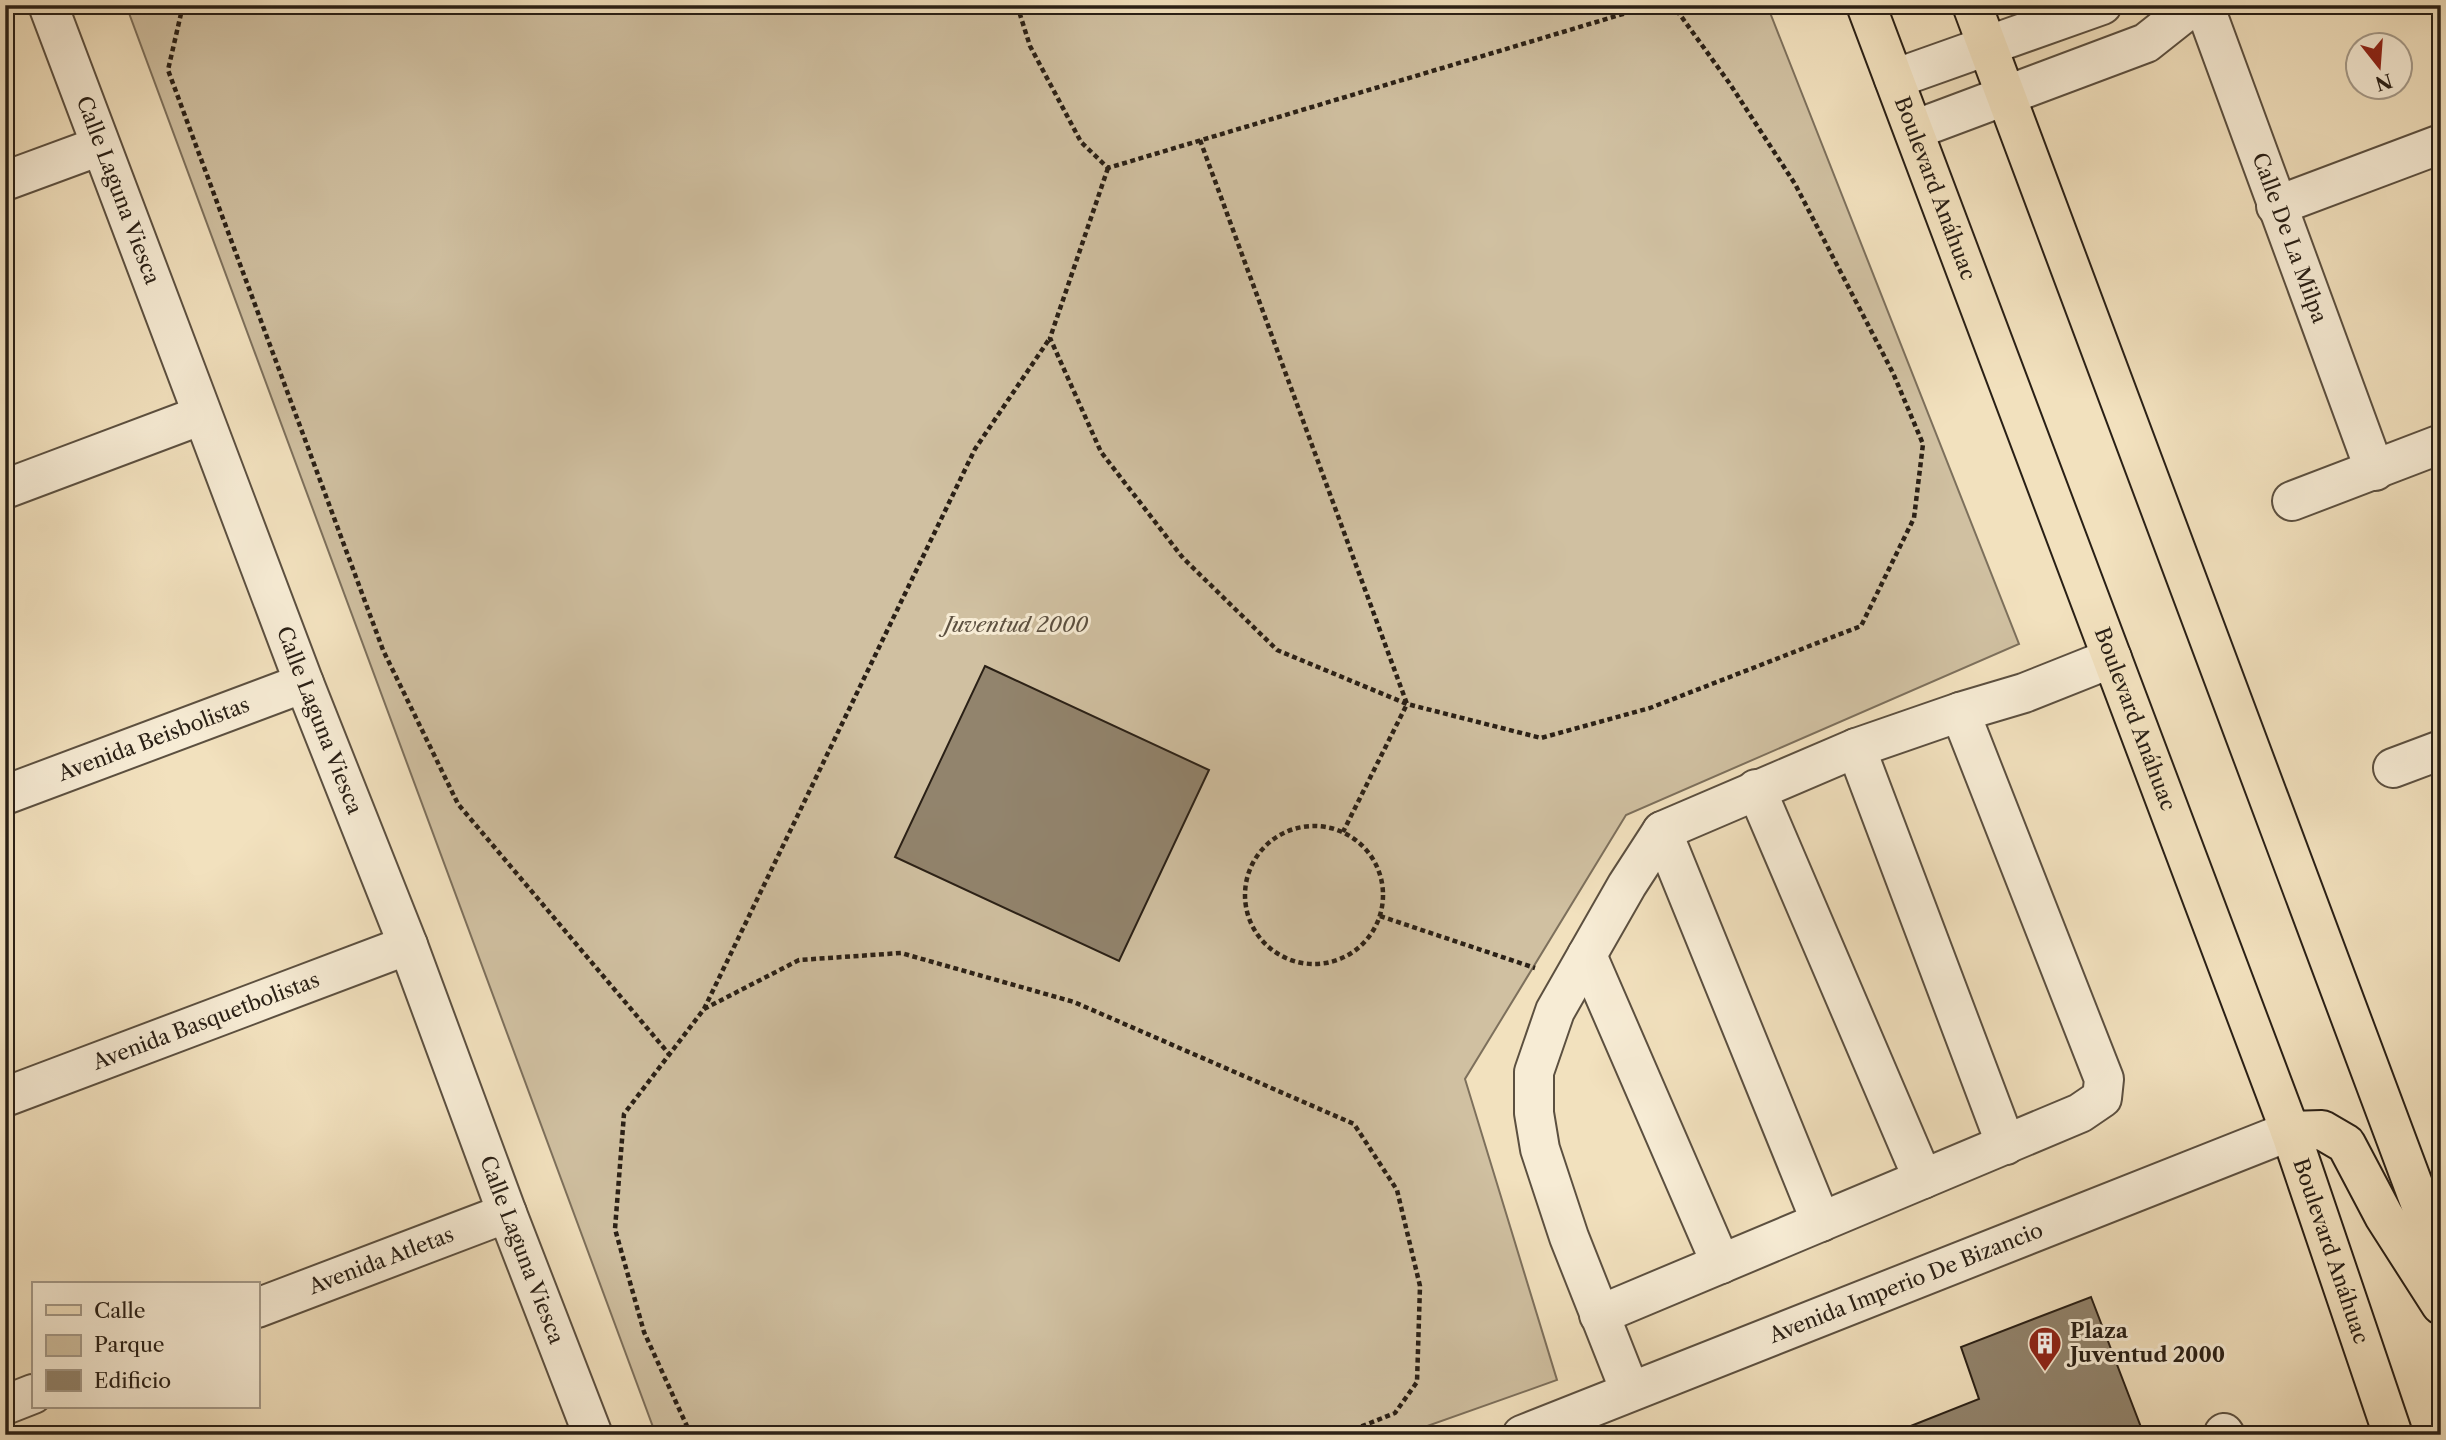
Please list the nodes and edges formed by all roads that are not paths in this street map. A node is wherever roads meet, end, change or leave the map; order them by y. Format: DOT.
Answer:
graph roads {
  1 [pos="48,5"];
  2 [pos="1866,5"];
  3 [pos="1972,5"];
  4 [pos="2102,5"];
  5 [pos="2194,5"];
  6 [pos="2204,5"];
  7 [pos="1987,45"];
  8 [pos="1894,79"];
  9 [pos="2007,94"];
  10 [pos="1914,130"];
  11 [pos="2441,144"];
  12 [pos="100,146"];
  13 [pos="5,181"];
  14 [pos="2276,206"];
  15 [pos="201,415"];
  16 [pos="2441,444"];
  17 [pos="2375,471"];
  18 [pos="5,489"];
  19 [pos="2292,501"];
  20 [pos="2112,658"];
  21 [pos="304,683"];
  22 [pos="1960,712"];
  23 [pos="1856,748"];
  24 [pos="2441,750"];
  25 [pos="2393,768"];
  26 [pos="1756,789"];
  27 [pos="5,795"];
  28 [pos="1662,831"];
  29 [pos="408,945"];
  30 [pos="1580,968"];
  31 [pos="5,1097"];
  32 [pos="2290,1131"];
  33 [pos="2006,1144"];
  34 [pos="1923,1179"];
  35 [pos="507,1213"];
  36 [pos="1821,1222"];
  37 [pos="2441,1259"];
  38 [pos="1721,1264"];
  39 [pos="2441,1305"];
  40 [pos="259,1307"];
  41 [pos="1599,1315"];
  42 [pos="1630,1391"];
  43 [pos="32,1394"];
  44 [pos="5,1405"];
  45 [pos="593,1435"];
  46 [pos="1522,1435"];
  47 [pos="2393,1435"];
  1 -- 12 [label="street, Calle Laguna Viesca"];
  2 -- 8 [label="main road, Boulevard Anáhuac"];
  3 -- 7 [label="main road"];
  4 -- 7 [label="street"];
  5 -- 9 [label="street"];
  6 -- 14 [label="street, Calle De La Milpa"];
  7 -- 8 [label="street"];
  7 -- 9 [label="main road"];
  8 -- 10 [label="main road, Boulevard Anáhuac"];
  9 -- 10 [label="street"];
  9 -- 37 [label="main road"];
  10 -- 20 [label="main road, Boulevard Anáhuac"];
  11 -- 14 [label="street"];
  12 -- 13 [label="street"];
  12 -- 15 [label="street, Calle Laguna Viesca"];
  14 -- 17 [label="street, Calle De La Milpa"];
  15 -- 18 [label="street"];
  15 -- 21 [label="street, Calle Laguna Viesca"];
  16 -- 17 [label="street"];
  17 -- 19 [label="street"];
  20 -- 22 [label="street"];
  20 -- 32 [label="main road, Boulevard Anáhuac"];
  21 -- 27 [label="street, Avenida Beisbolistas"];
  21 -- 29 [label="street, Calle Laguna Viesca"];
  22 -- 23 [label="street"];
  22 -- 33 [label="street"];
  23 -- 26 [label="street"];
  23 -- 33 [label="street"];
  24 -- 25 [label="street"];
  26 -- 28 [label="street"];
  26 -- 34 [label="street"];
  28 -- 30 [label="street"];
  28 -- 36 [label="street"];
  29 -- 31 [label="street, Avenida Basquetbolistas"];
  29 -- 35 [label="street, Calle Laguna Viesca"];
  30 -- 38 [label="street"];
  30 -- 41 [label="street"];
  32 -- 39 [label="main road"];
  32 -- 42 [label="street, Avenida Imperio De Bizancio"];
  32 -- 47 [label="main road, Boulevard Anáhuac"];
  33 -- 34 [label="street"];
  34 -- 36 [label="street"];
  35 -- 40 [label="street, Avenida Atletas"];
  35 -- 45 [label="street, Calle Laguna Viesca"];
  36 -- 38 [label="street"];
  38 -- 41 [label="street"];
  41 -- 42 [label="street"];
  42 -- 46 [label="street, Avenida Imperio De Bizancio"];
  43 -- 44 [label="street"];
}
